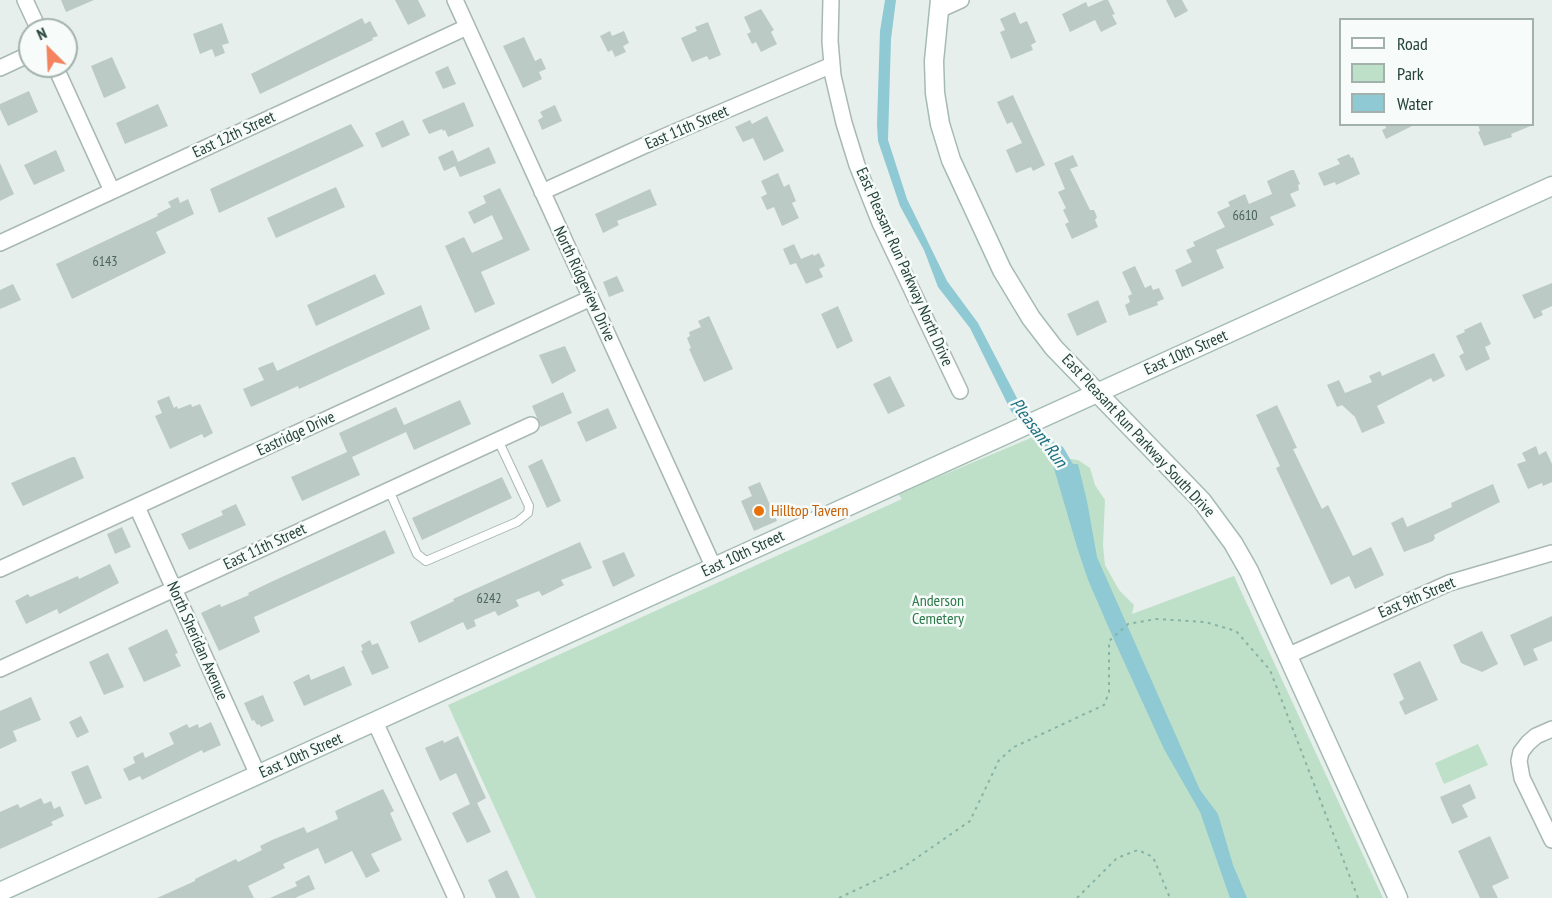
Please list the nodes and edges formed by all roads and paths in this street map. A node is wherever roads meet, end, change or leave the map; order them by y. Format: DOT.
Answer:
graph roads {
  1 [pos="25,0"];
  2 [pos="455,0"];
  3 [pos="831,0"];
  4 [pos="961,0"];
  5 [pos="940,5"];
  6 [pos="33,18"];
  7 [pos="467,27"];
  8 [pos="18,60"];
  9 [pos="832,65"];
  10 [pos="0,68"];
  11 [pos="60,78"];
  12 [pos="1552,186"];
  13 [pos="112,191"];
  14 [pos="542,192"];
  15 [pos="0,243"];
  16 [pos="591,298"];
  17 [pos="960,391"];
  18 [pos="1099,392"];
  19 [pos="531,425"];
  20 [pos="498,440"];
  21 [pos="389,490"];
  22 [pos="137,507"];
  23 [pos="1552,553"];
  24 [pos="714,568"];
  25 [pos="0,569"];
  26 [pos="174,589"];
  27 [pos="1287,656"];
  28 [pos="0,669"];
  29 [pos="375,722"];
  30 [pos="1552,729"];
  31 [pos="258,775"];
  32 [pos="1552,840"];
  33 [pos="0,892"];
  34 [pos="456,898"];
  35 [pos="839,898"];
  36 [pos="1077,898"];
  37 [pos="1170,898"];
  38 [pos="1358,898"];
  39 [pos="1398,898"];
  1 -- 6 [label="street"];
  2 -- 7 [label="street, North Ridgeview Drive"];
  3 -- 9 [label="street, East Pleasant Run Parkway North Drive"];
  4 -- 5 [label="street"];
  5 -- 18 [label="main road, East Pleasant Run Parkway South Drive"];
  7 -- 13 [label="street, East 12th Street"];
  7 -- 14 [label="street, North Ridgeview Drive"];
  8 -- 10 [label="street"];
  9 -- 14 [label="street, East 11th Street"];
  9 -- 17 [label="street, East Pleasant Run Parkway North Drive"];
  11 -- 13 [label="street"];
  12 -- 18 [label="main road, East 10th Street"];
  13 -- 15 [label="street, East 12th Street"];
  14 -- 16 [label="street, North Ridgeview Drive"];
  16 -- 22 [label="street, Eastridge Drive"];
  16 -- 24 [label="street, North Ridgeview Drive"];
  18 -- 24 [label="main road, East 10th Street"];
  18 -- 27 [label="main road, East Pleasant Run Parkway South Drive"];
  19 -- 20 [label="street, East 11th Street"];
  20 -- 21 [label="street, East 11th Street"];
  20 -- 21 [label="lane"];
  21 -- 26 [label="street, East 11th Street"];
  22 -- 25 [label="street, Eastridge Drive"];
  22 -- 26 [label="street, North Sheridan Avenue"];
  23 -- 27 [label="street, East 9th Street"];
  24 -- 29 [label="main road, East 10th Street"];
  26 -- 28 [label="street, East 11th Street"];
  26 -- 31 [label="street, North Sheridan Avenue"];
  27 -- 39 [label="main road, East Pleasant Run Parkway South Drive"];
  29 -- 31 [label="main road, East 10th Street"];
  29 -- 34 [label="street"];
  30 -- 32 [label="street"];
  31 -- 33 [label="main road, East 10th Street"];
  35 -- 38 [label="path"];
  36 -- 37 [label="path"];
}
